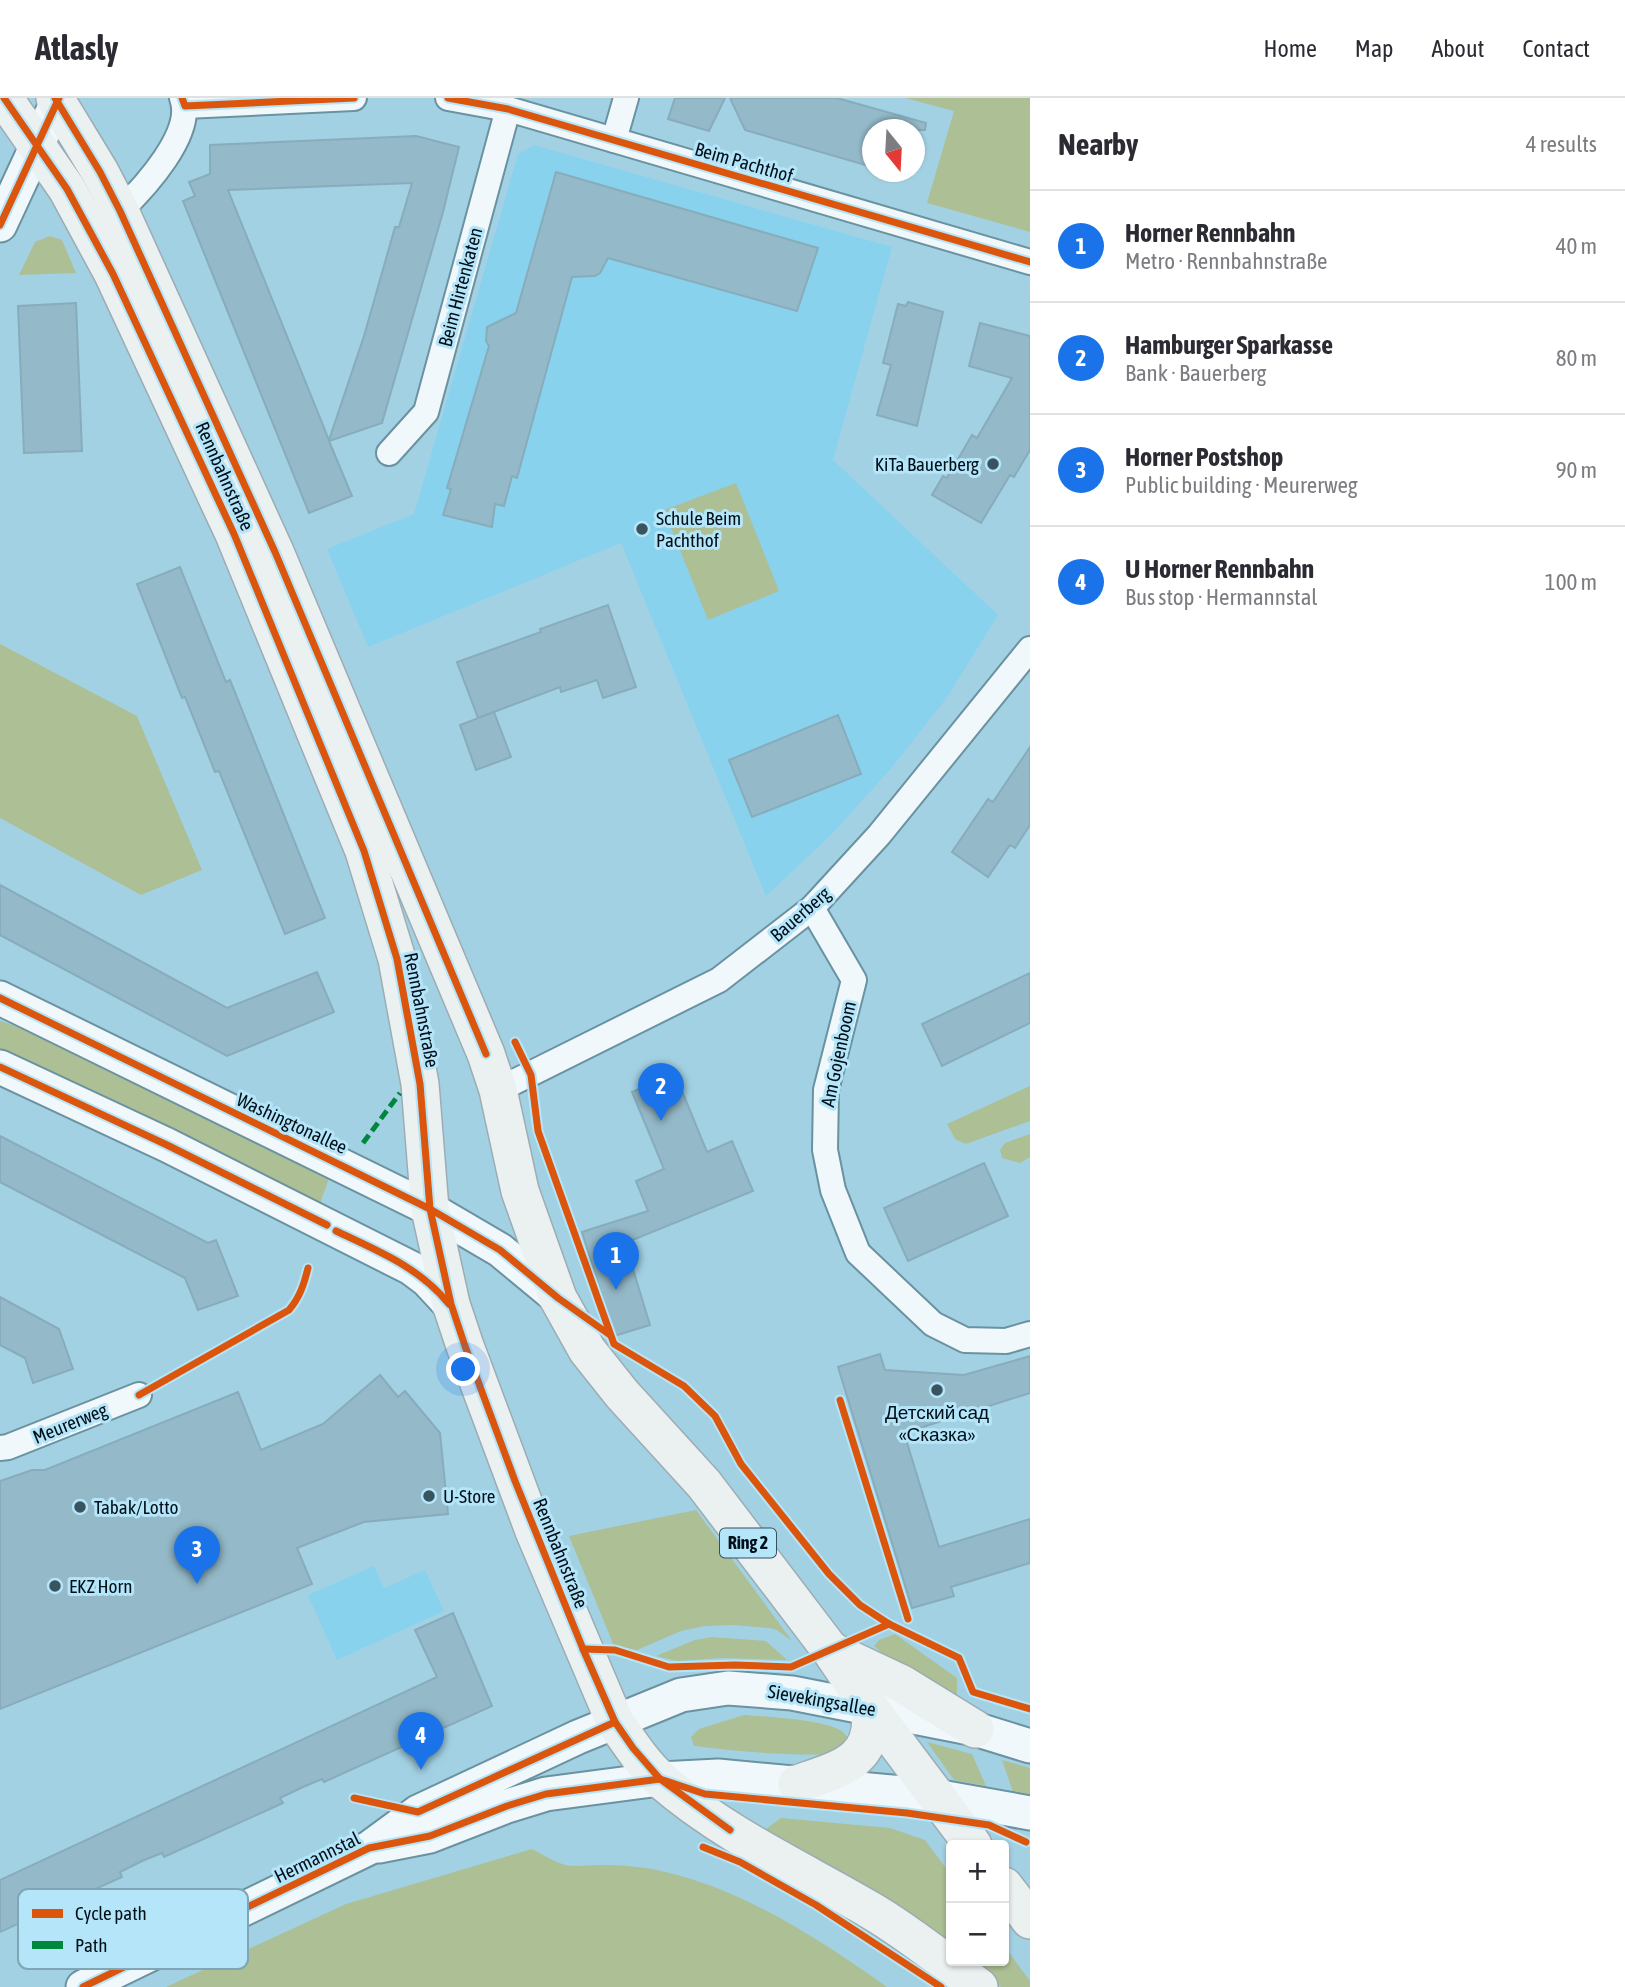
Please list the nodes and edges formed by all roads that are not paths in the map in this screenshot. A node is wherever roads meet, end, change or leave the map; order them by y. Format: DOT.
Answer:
graph roads {
  1 [pos="4,98"];
  2 [pos="354,98"];
  3 [pos="448,98"];
  4 [pos="626,98"];
  5 [pos="57,99"];
  6 [pos="183,102"];
  7 [pos="508,109"];
  8 [pos="614,140"];
  9 [pos="38,145"];
  10 [pos="120,211"];
  11 [pos="2,216"];
  12 [pos="1030,262"];
  13 [pos="389,453"];
  14 [pos="1030,649"];
  15 [pos="812,908"];
  16 [pos="0,998"];
  17 [pos="0,1067"];
  18 [pos="498,1090"];
  19 [pos="430,1209"];
  20 [pos="558,1298"];
  21 [pos="452,1306"];
  22 [pos="1030,1334"];
  23 [pos="139,1395"];
  24 [pos="0,1448"];
  25 [pos="831,1651"];
  26 [pos="870,1707"];
  27 [pos="615,1722"];
  28 [pos="975,1729"];
  29 [pos="1030,1746"];
  30 [pos="660,1779"];
  31 [pos="797,1784"];
  32 [pos="935,1796"];
  33 [pos="1030,1813"];
  34 [pos="969,1840"];
  35 [pos="369,1848"];
  36 [pos="1009,1893"];
  37 [pos="248,1907"];
  38 [pos="1030,1920"];
  39 [pos="120,1969"];
  40 [pos="83,1987"];
  41 [pos="979,1987"];
  1 -- 9 [label="main road, Rennbahnstraße"];
  2 -- 6 [label="street"];
  3 -- 7 [label="street, Beim Pachthof"];
  4 -- 8 [label="street"];
  5 -- 9 [label="street"];
  5 -- 10 [label="main road, Rennbahnstraße / Ring 2"];
  6 -- 10 [label="street"];
  7 -- 8 [label="street, Beim Pachthof"];
  7 -- 13 [label="street, Beim Hirtenkaten"];
  8 -- 12 [label="street, Beim Pachthof"];
  9 -- 11 [label="street"];
  9 -- 19 [label="main road, Rennbahnstraße"];
  10 -- 18 [label="main road, Rennbahnstraße / Ring 2"];
  14 -- 15 [label="street, Bauerberg"];
  15 -- 18 [label="street, Bauerberg"];
  15 -- 22 [label="street, Am Gojenboom"];
  16 -- 19 [label="street, Washingtonallee"];
  17 -- 21 [label="street"];
  18 -- 20 [label="main road, Rennbahnstraße / Ring 2"];
  19 -- 20 [label="street, Washingtonallee"];
  19 -- 21 [label="main road, Rennbahnstraße"];
  20 -- 25 [label="main road, Rennbahnstraße / Ring 2"];
  21 -- 27 [label="main road, Rennbahnstraße"];
  23 -- 24 [label="street, Meurerweg"];
  25 -- 26 [label="main road, Rennbahnstraße"];
  25 -- 28 [label="main road"];
  26 -- 27 [label="street, Sievekingsallee"];
  26 -- 28 [label="street, Sievekingsallee"];
  26 -- 31 [label="main road"];
  26 -- 32 [label="main road, Rennbahnstraße"];
  27 -- 30 [label="main road, Rennbahnstraße"];
  27 -- 35 [label="street, Hermannstal"];
  28 -- 29 [label="street, Sievekingsallee"];
  30 -- 31 [label="street"];
  30 -- 35 [label="street, Hermannstal"];
  30 -- 41 [label="main road, Rennbahnstraße"];
  31 -- 32 [label="street"];
  32 -- 33 [label="street"];
  32 -- 34 [label="main road, Rennbahnstraße"];
  35 -- 37 [label="street, Hermannstal"];
  36 -- 38 [label="main road"];
  39 -- 40 [label="street, Hermannstal"];
}
